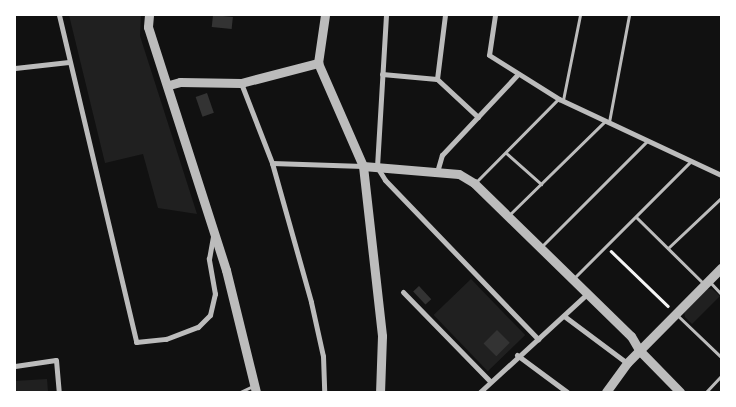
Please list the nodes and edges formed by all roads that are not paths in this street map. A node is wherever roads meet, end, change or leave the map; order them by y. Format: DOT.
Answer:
graph roads {
  1 [pos="59,15"];
  2 [pos="149,15"];
  3 [pos="325,15"];
  4 [pos="386,15"];
  5 [pos="445,15"];
  6 [pos="495,15"];
  7 [pos="580,15"];
  8 [pos="630,15"];
  9 [pos="68,62"];
  10 [pos="318,63"];
  11 [pos="15,68"];
  12 [pos="382,74"];
  13 [pos="518,74"];
  14 [pos="437,79"];
  15 [pos="241,83"];
  16 [pos="169,86"];
  17 [pos="561,100"];
  18 [pos="478,117"];
  19 [pos="607,121"];
  20 [pos="648,140"];
  21 [pos="506,153"];
  22 [pos="691,161"];
  23 [pos="272,163"];
  24 [pos="363,166"];
  25 [pos="377,167"];
  26 [pos="437,172"];
  27 [pos="721,175"];
  28 [pos="474,183"];
  29 [pos="540,184"];
  30 [pos="721,198"];
  31 [pos="507,216"];
  32 [pos="636,217"];
  33 [pos="213,235"];
  34 [pos="540,248"];
  35 [pos="668,248"];
  36 [pos="721,268"];
  37 [pos="573,279"];
  38 [pos="706,283"];
  39 [pos="403,292"];
  40 [pos="588,293"];
  41 [pos="721,294"];
  42 [pos="676,314"];
  43 [pos="564,316"];
  44 [pos="538,339"];
  45 [pos="639,350"];
  46 [pos="517,355"];
  47 [pos="721,357"];
  48 [pos="626,363"];
  49 [pos="15,366"];
  50 [pos="721,376"];
  51 [pos="490,380"];
  52 [pos="255,389"];
  53 [pos="59,392"];
  54 [pos="240,392"];
  55 [pos="324,392"];
  56 [pos="380,392"];
  57 [pos="480,392"];
  58 [pos="567,392"];
  59 [pos="606,392"];
  60 [pos="680,392"];
  61 [pos="706,392"];
  1 -- 9 [label="street"];
  2 -- 16 [label="street"];
  3 -- 10 [label="street"];
  4 -- 12 [label="street"];
  5 -- 14 [label="street"];
  6 -- 13 [label="street"];
  7 -- 17 [label="lane"];
  8 -- 19 [label="lane"];
  9 -- 11 [label="street"];
  9 -- 33 [label="street"];
  10 -- 15 [label="street"];
  10 -- 24 [label="street"];
  12 -- 14 [label="street"];
  12 -- 25 [label="street"];
  13 -- 17 [label="street"];
  13 -- 18 [label="street"];
  14 -- 18 [label="street"];
  15 -- 16 [label="street"];
  15 -- 23 [label="street"];
  16 -- 33 [label="street"];
  17 -- 19 [label="street"];
  17 -- 21 [label="lane"];
  18 -- 26 [label="street"];
  19 -- 20 [label="street"];
  19 -- 29 [label="lane"];
  20 -- 22 [label="street"];
  20 -- 34 [label="lane"];
  21 -- 28 [label="lane"];
  21 -- 29 [label="lane"];
  22 -- 27 [label="street"];
  22 -- 32 [label="lane"];
  23 -- 24 [label="street"];
  23 -- 55 [label="street"];
  24 -- 25 [label="street"];
  24 -- 56 [label="street"];
  25 -- 26 [label="street"];
  25 -- 44 [label="street"];
  26 -- 28 [label="street"];
  28 -- 31 [label="street"];
  29 -- 31 [label="lane"];
  30 -- 35 [label="lane"];
  31 -- 34 [label="street"];
  32 -- 35 [label="lane"];
  32 -- 37 [label="lane"];
  33 -- 52 [label="street"];
  34 -- 37 [label="street"];
  35 -- 38 [label="lane"];
  36 -- 38 [label="street"];
  37 -- 40 [label="street"];
  38 -- 41 [label="lane"];
  38 -- 42 [label="street"];
  39 -- 51 [label="street"];
  40 -- 43 [label="street"];
  40 -- 45 [label="street"];
  42 -- 45 [label="street"];
  42 -- 47 [label="lane"];
  43 -- 44 [label="street"];
  43 -- 48 [label="street"];
  44 -- 46 [label="street"];
  45 -- 48 [label="street"];
  45 -- 60 [label="street"];
  46 -- 51 [label="street"];
  46 -- 58 [label="street"];
  48 -- 59 [label="street"];
  49 -- 53 [label="street"];
  50 -- 61 [label="lane"];
  51 -- 57 [label="street"];
  52 -- 54 [label="lane"];
}
